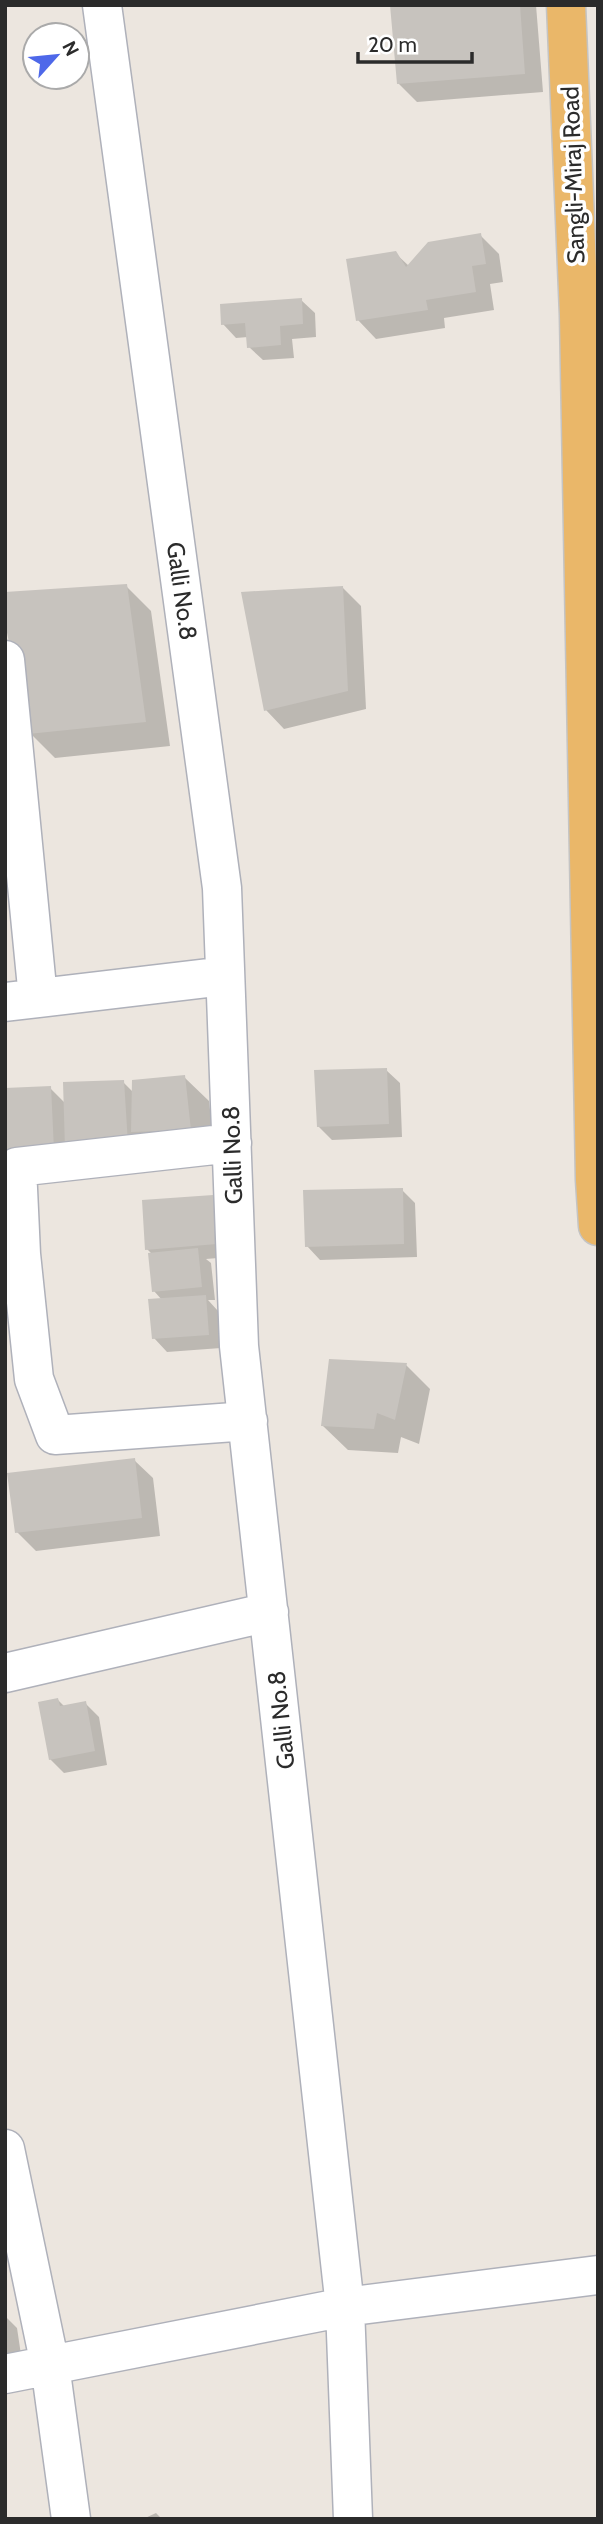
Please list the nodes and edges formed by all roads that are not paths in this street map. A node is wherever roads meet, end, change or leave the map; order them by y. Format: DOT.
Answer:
graph roads {
  1 [pos="102,5"];
  2 [pos="566,5"];
  3 [pos="5,660"];
  4 [pos="225,976"];
  5 [pos="22,1000"];
  6 [pos="232,1143"];
  7 [pos="598,1226"];
  8 [pos="248,1421"];
  9 [pos="269,1612"];
  10 [pos="5,1673"];
  11 [pos="5,2149"];
  12 [pos="598,2275"];
  13 [pos="345,2307"];
  14 [pos="50,2365"];
  15 [pos="5,2374"];
  16 [pos="71,2519"];
  17 [pos="353,2519"];
  1 -- 4 [label="street, Galli No.8"];
  2 -- 7 [label="highway, Sangli-Miraj Road"];
  3 -- 5 [label="street"];
  4 -- 5 [label="street"];
  4 -- 6 [label="street, Galli No.8"];
  6 -- 8 [label="street, Galli No.8"];
  6 -- 8 [label="street"];
  8 -- 9 [label="street, Galli No.8"];
  9 -- 10 [label="street"];
  9 -- 13 [label="street, Galli No.8"];
  11 -- 14 [label="street"];
  12 -- 13 [label="street"];
  13 -- 14 [label="street"];
  13 -- 17 [label="street, Galli No.8"];
  14 -- 15 [label="street"];
  14 -- 16 [label="street"];
}
